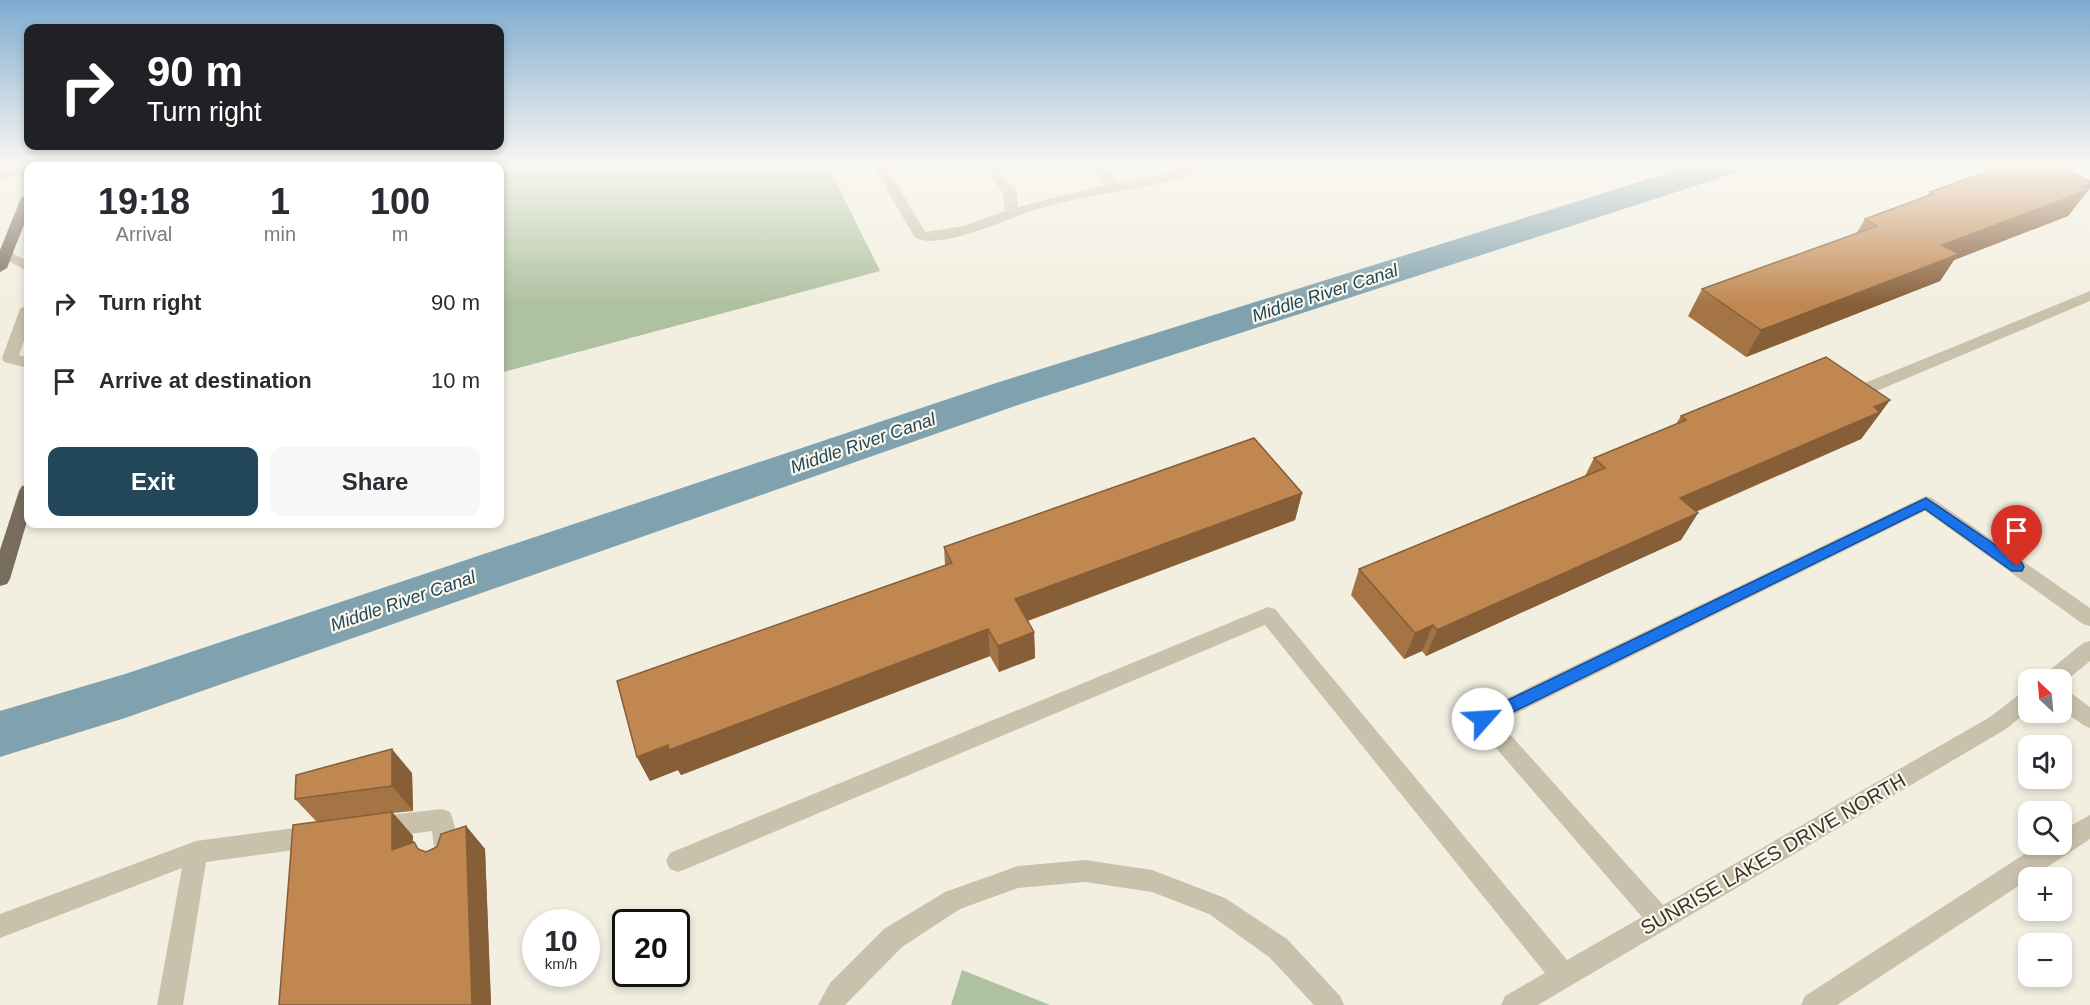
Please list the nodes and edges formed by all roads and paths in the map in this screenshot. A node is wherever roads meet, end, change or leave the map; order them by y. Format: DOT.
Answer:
graph roads {
  1 [pos="22,211"];
  2 [pos="906,211"];
  3 [pos="1019,211"];
  4 [pos="1011,213"];
  5 [pos="3,256"];
  6 [pos="24,265"];
  7 [pos="0,268"];
  8 [pos="2090,296"];
  9 [pos="24,320"];
  10 [pos="24,362"];
  11 [pos="1866,389"];
  12 [pos="24,504"];
  13 [pos="0,579"];
  14 [pos="2090,618"];
  15 [pos="2090,649"];
  16 [pos="2065,669"];
  17 [pos="2072,705"];
  18 [pos="2018,707"];
  19 [pos="2090,719"];
  20 [pos="2090,825"];
  21 [pos="2072,837"];
  22 [pos="196,852"];
  23 [pos="2044,855"];
  24 [pos="447,861"];
  25 [pos="678,861"];
  26 [pos="1660,920"];
  27 [pos="0,926"];
  28 [pos="1564,976"];
  29 [pos="170,1005"];
  30 [pos="831,1005"];
  31 [pos="1331,1005"];
  32 [pos="1514,1005"];
  33 [pos="1814,1005"];
  1 -- 5 [label="main road"];
  2 -- 4 [label="street"];
  3 -- 4 [label="street"];
  5 -- 6 [label="street"];
  5 -- 7 [label="main road"];
  8 -- 11 [label="street"];
  9 -- 10 [label="street"];
  12 -- 13 [label="main road"];
  14 -- 26 [label="street"];
  15 -- 16 [label="street"];
  17 -- 19 [label="street"];
  18 -- 26 [label="street, SUNRISE LAKES DRIVE NORTH"];
  20 -- 21 [label="street"];
  22 -- 24 [label="street"];
  22 -- 27 [label="street"];
  22 -- 29 [label="street"];
  23 -- 33 [label="street"];
  25 -- 28 [label="street"];
  26 -- 28 [label="street, SUNRISE LAKES DRIVE NORTH"];
  28 -- 32 [label="street, SUNRISE LAKES DRIVE NORTH"];
  30 -- 31 [label="street"];
}
